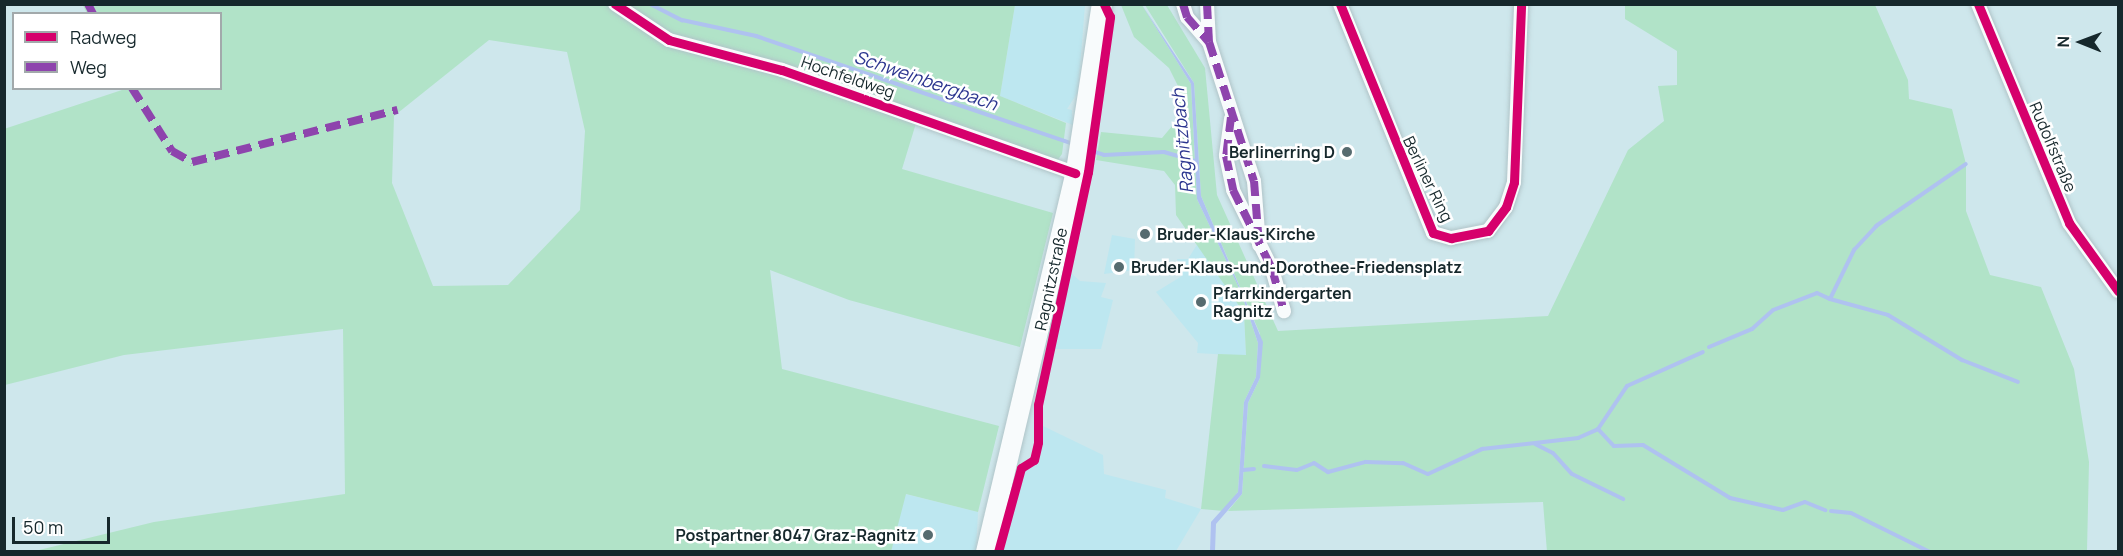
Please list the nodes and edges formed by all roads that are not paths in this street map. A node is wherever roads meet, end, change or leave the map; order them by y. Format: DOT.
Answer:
graph roads {
  1 [pos="615,4"];
  2 [pos="1102,4"];
  3 [pos="1184,4"];
  4 [pos="1207,4"];
  5 [pos="1340,4"];
  6 [pos="1521,4"];
  7 [pos="1978,4"];
  8 [pos="1209,42"];
  9 [pos="1232,114"];
  10 [pos="1077,165"];
  11 [pos="1259,245"];
  12 [pos="2118,291"];
  13 [pos="1284,310"];
  14 [pos="986,552"];
  1 -- 10 [label="street, Hochfeldweg"];
  2 -- 10 [label="main road, Ragnitzstraße"];
  3 -- 8 [label="street"];
  4 -- 8 [label="street"];
  5 -- 6 [label="street, Berliner Ring"];
  7 -- 12 [label="street, Rudolfstraße"];
  8 -- 9 [label="street"];
  9 -- 11 [label="street"];
  9 -- 11 [label="street"];
  10 -- 14 [label="main road, Ragnitzstraße"];
  11 -- 13 [label="street"];
}
